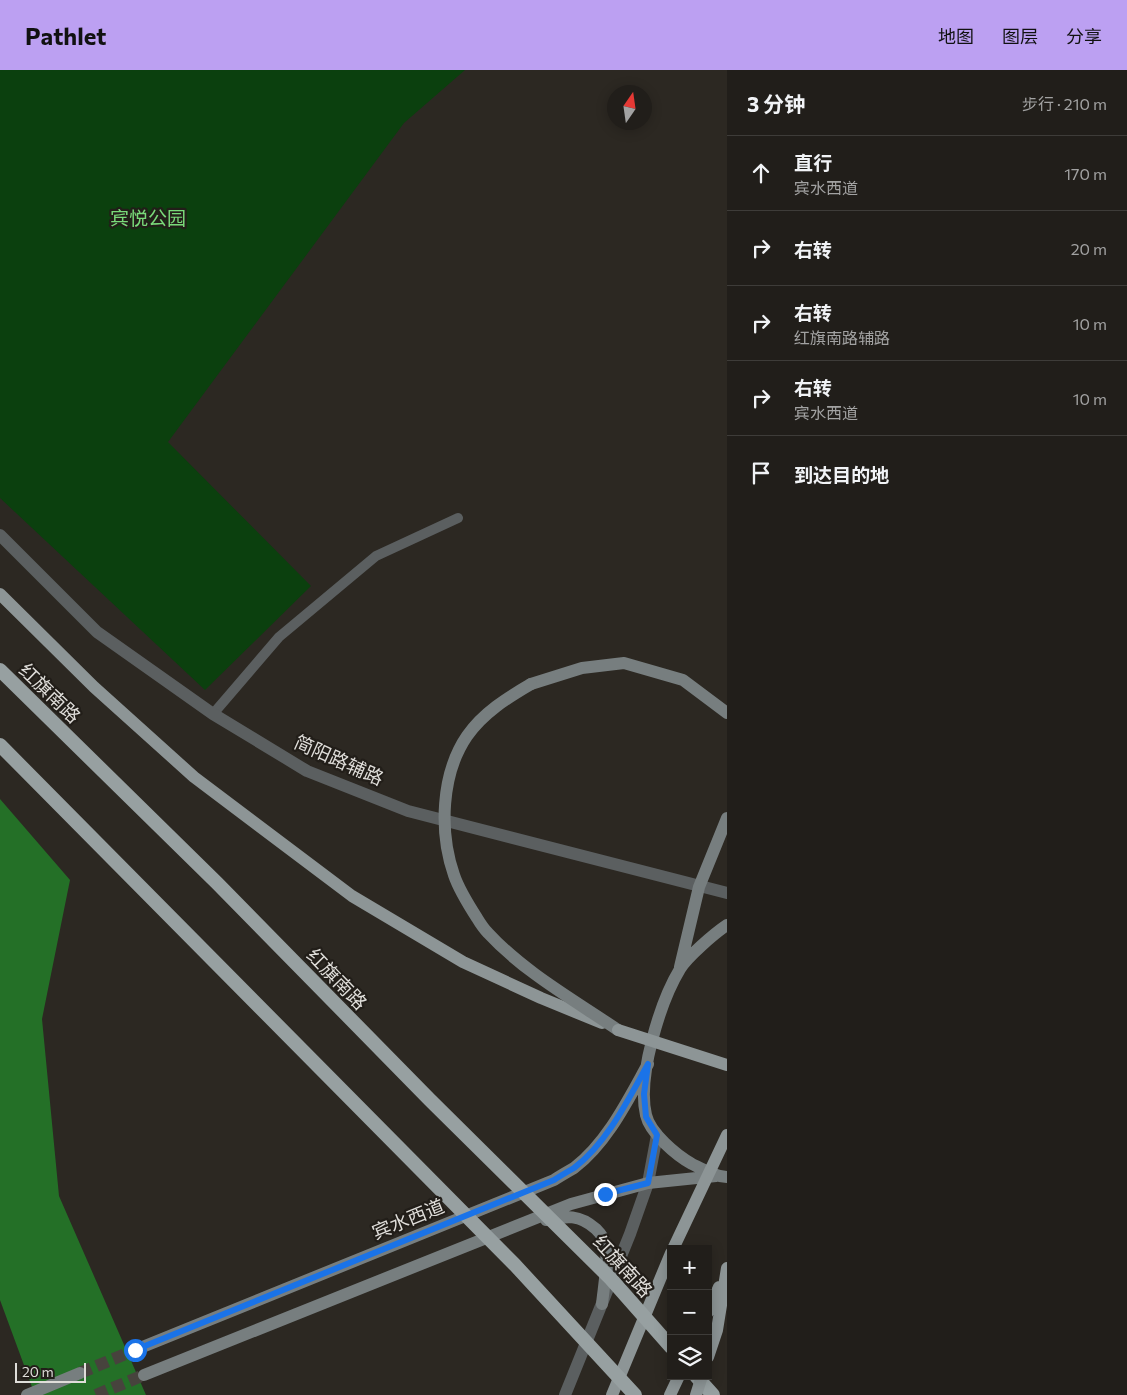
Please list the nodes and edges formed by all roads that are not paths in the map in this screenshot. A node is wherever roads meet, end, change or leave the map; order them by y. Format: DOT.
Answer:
graph roads {
  1 [pos="458,518"];
  2 [pos="0,534"];
  3 [pos="0,594"];
  4 [pos="0,670"];
  5 [pos="213,714"];
  6 [pos="727,714"];
  7 [pos="0,746"];
  8 [pos="727,818"];
  9 [pos="699,887"];
  10 [pos="727,894"];
  11 [pos="727,925"];
  12 [pos="680,967"];
  13 [pos="618,1030"];
  14 [pos="648,1064"];
  15 [pos="727,1065"];
  16 [pos="657,1135"];
  17 [pos="727,1135"];
  18 [pos="722,1177"];
  19 [pos="648,1183"];
  20 [pos="526,1222"];
  21 [pos="675,1245"];
  22 [pos="667,1264"];
  23 [pos="727,1268"];
  24 [pos="712,1303"];
  25 [pos="602,1304"];
  26 [pos="667,1342"];
  27 [pos="712,1345"];
  28 [pos="135,1350"];
  29 [pos="80,1373"];
  30 [pos="144,1376"];
  31 [pos="677,1380"];
  32 [pos="700,1380"];
  33 [pos="701,1380"];
  34 [pos="27,1395"];
  35 [pos="565,1395"];
  36 [pos="612,1395"];
  37 [pos="635,1395"];
  38 [pos="670,1395"];
  39 [pos="696,1395"];
  40 [pos="713,1395"];
  1 -- 5 [label="lane"];
  2 -- 5 [label="street, 简阳路辅路"];
  3 -- 13 [label="main road, bridge"];
  4 -- 26 [label="highway, 红旗南路, bridge"];
  5 -- 9 [label="street, 简阳路辅路"];
  6 -- 13 [label="main road, bridge"];
  7 -- 37 [label="highway, bridge"];
  8 -- 9 [label="main road"];
  9 -- 10 [label="street, 简阳路辅路"];
  9 -- 12 [label="main road"];
  11 -- 12 [label="main road"];
  12 -- 14 [label="main road"];
  13 -- 15 [label="main road, bridge"];
  14 -- 16 [label="main road"];
  14 -- 28 [label="main road, 宾水西道"];
  16 -- 18 [label="main road"];
  16 -- 19 [label="street"];
  17 -- 21 [label="main road, bridge"];
  18 -- 19 [label="main road"];
  19 -- 20 [label="main road"];
  19 -- 25 [label="street"];
  20 -- 25 [label="main road"];
  20 -- 30 [label="main road"];
  22 -- 36 [label="main road, 红旗南路, bridge"];
  23 -- 24 [label="main road"];
  23 -- 27 [label="main road"];
  25 -- 35 [label="street"];
  29 -- 34 [label="main road"];
  31 -- 38 [label="main road"];
  32 -- 40 [label="highway"];
  33 -- 39 [label="main road, bridge"];
}
